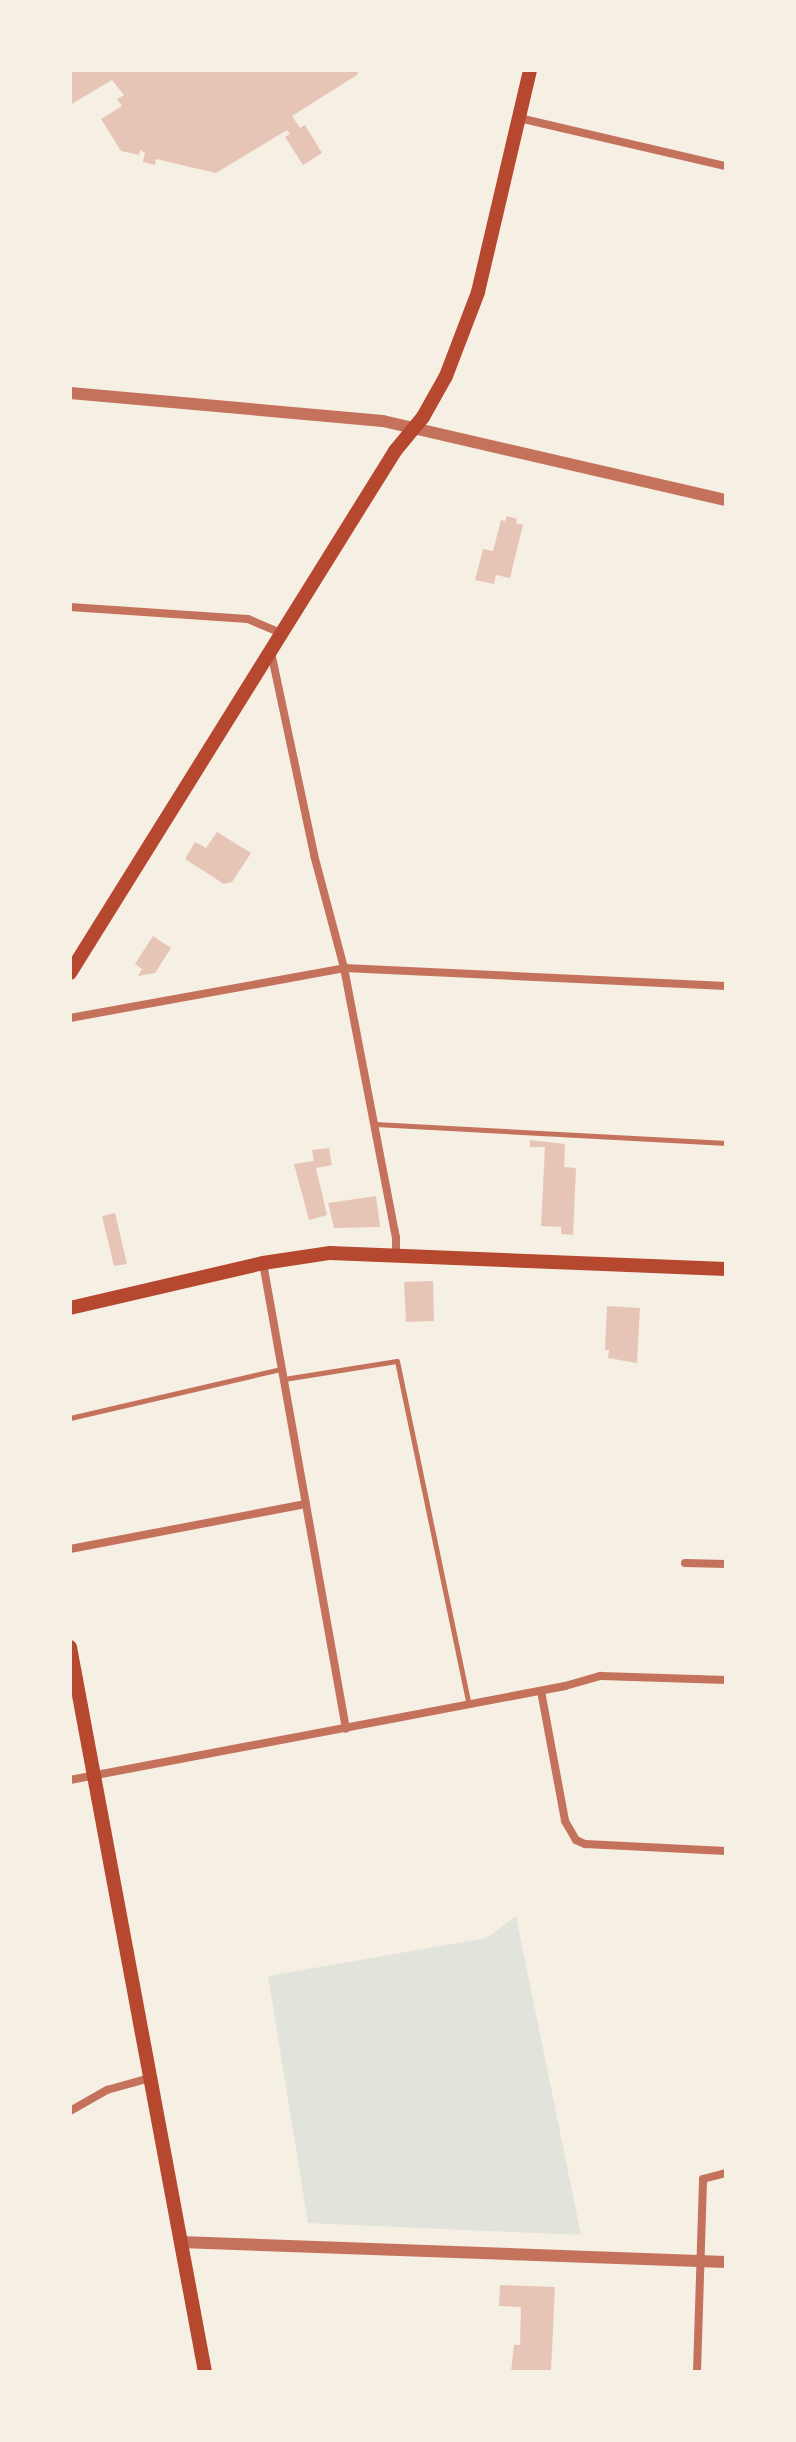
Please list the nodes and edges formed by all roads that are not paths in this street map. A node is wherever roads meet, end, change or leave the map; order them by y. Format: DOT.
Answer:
graph roads {
  1 [pos="530,70"];
  2 [pos="519,118"];
  3 [pos="726,166"];
  4 [pos="70,393"];
  5 [pos="414,429"];
  6 [pos="726,500"];
  7 [pos="70,607"];
  8 [pos="281,633"];
  9 [pos="271,651"];
  10 [pos="344,968"];
  11 [pos="70,973"];
  12 [pos="726,986"];
  13 [pos="70,1018"];
  14 [pos="374,1124"];
  15 [pos="726,1143"];
  16 [pos="396,1254"];
  17 [pos="263,1263"];
  18 [pos="726,1269"];
  19 [pos="70,1308"];
  20 [pos="282,1369"];
  21 [pos="284,1379"];
  22 [pos="70,1418"];
  23 [pos="306,1504"];
  24 [pos="70,1549"];
  25 [pos="685,1563"];
  26 [pos="726,1564"];
  27 [pos="70,1647"];
  28 [pos="726,1680"];
  29 [pos="541,1691"];
  30 [pos="469,1705"];
  31 [pos="346,1729"];
  32 [pos="94,1776"];
  33 [pos="70,1780"];
  34 [pos="726,1851"];
  35 [pos="150,2078"];
  36 [pos="70,2111"];
  37 [pos="726,2173"];
  38 [pos="180,2242"];
  39 [pos="701,2260"];
  40 [pos="726,2262"];
  41 [pos="205,2372"];
  42 [pos="697,2372"];
  1 -- 2 [label="main road"];
  2 -- 3 [label="street"];
  2 -- 5 [label="main road"];
  4 -- 5 [label="street"];
  5 -- 6 [label="street"];
  5 -- 8 [label="main road"];
  7 -- 8 [label="street"];
  8 -- 9 [label="main road"];
  9 -- 10 [label="street"];
  9 -- 11 [label="main road"];
  10 -- 12 [label="street"];
  10 -- 13 [label="street"];
  10 -- 14 [label="street"];
  14 -- 15 [label="lane"];
  14 -- 16 [label="street"];
  16 -- 17 [label="main road"];
  16 -- 18 [label="main road"];
  17 -- 19 [label="main road"];
  17 -- 20 [label="street"];
  20 -- 21 [label="street"];
  20 -- 22 [label="lane"];
  21 -- 23 [label="street"];
  21 -- 30 [label="lane"];
  23 -- 24 [label="street"];
  23 -- 31 [label="street"];
  25 -- 26 [label="street"];
  27 -- 32 [label="main road"];
  28 -- 29 [label="street"];
  29 -- 30 [label="street"];
  29 -- 34 [label="street"];
  30 -- 31 [label="street"];
  31 -- 32 [label="street"];
  32 -- 33 [label="street"];
  32 -- 35 [label="main road"];
  35 -- 36 [label="street"];
  35 -- 38 [label="main road"];
  37 -- 39 [label="street"];
  38 -- 39 [label="street"];
  38 -- 41 [label="main road"];
  39 -- 40 [label="street"];
  39 -- 42 [label="street"];
}
